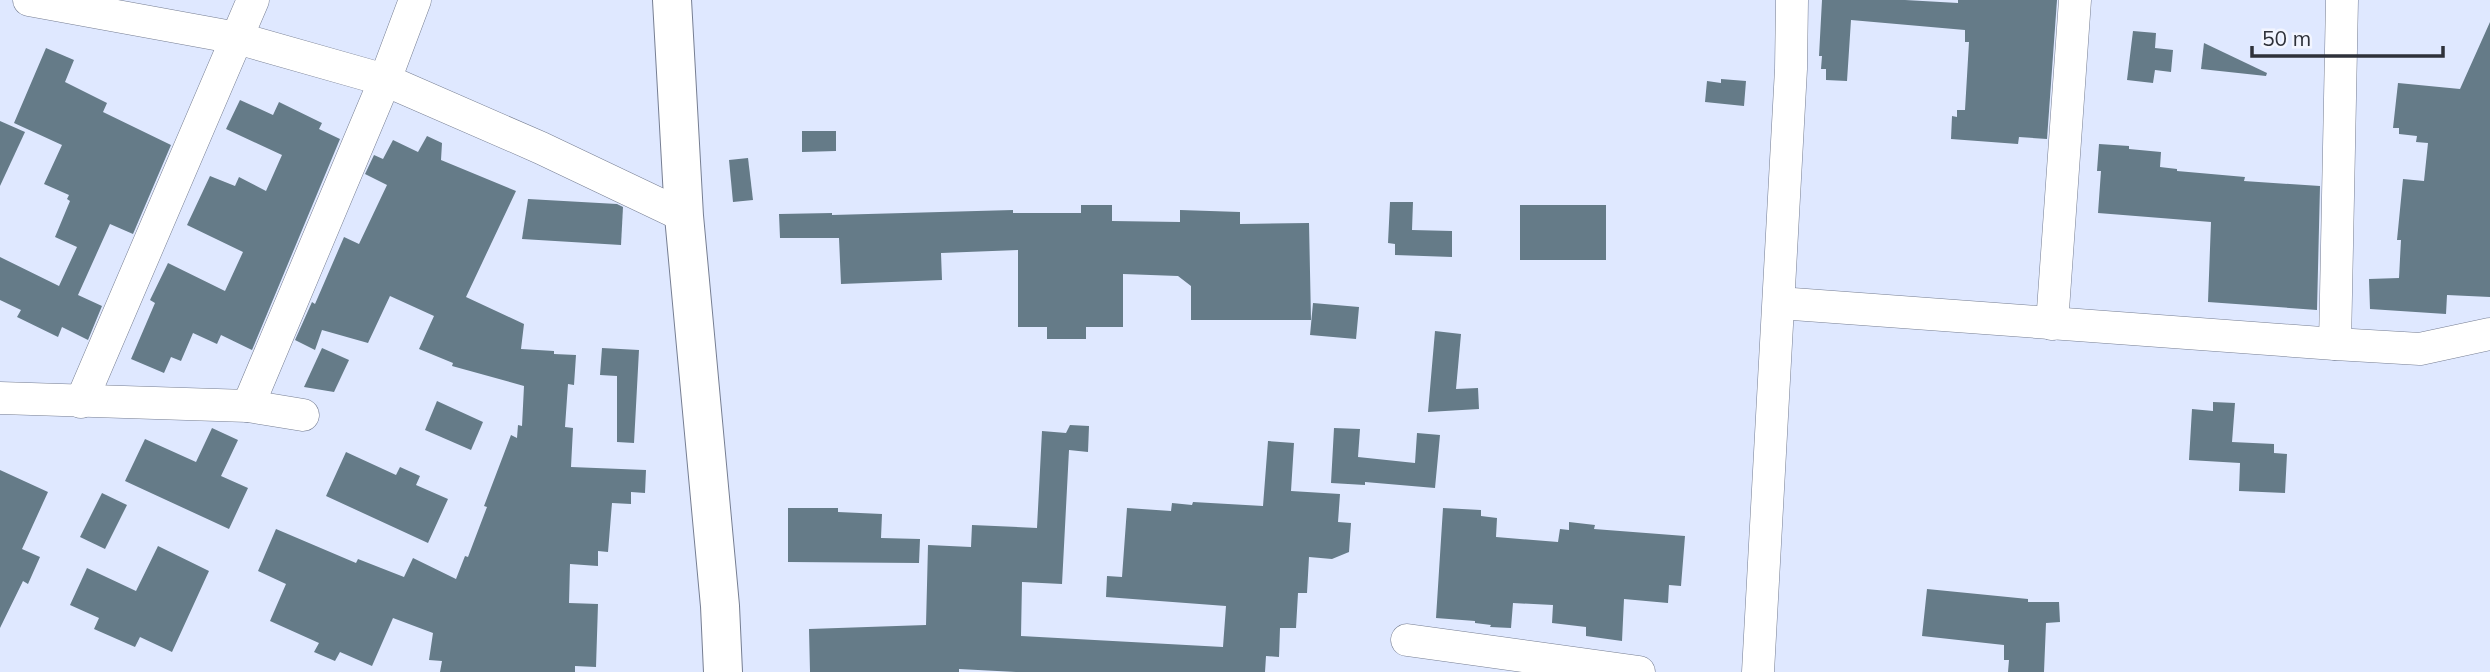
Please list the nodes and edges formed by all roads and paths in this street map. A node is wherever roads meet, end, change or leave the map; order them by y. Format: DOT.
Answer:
graph roads {
  1 [pos="29,0"];
  2 [pos="253,0"];
  3 [pos="415,0"];
  4 [pos="672,0"];
  5 [pos="1792,0"];
  6 [pos="2075,0"];
  7 [pos="2342,0"];
  8 [pos="237,38"];
  9 [pos="385,80"];
  10 [pos="684,216"];
  11 [pos="1779,303"];
  12 [pos="2052,324"];
  13 [pos="2490,334"];
  14 [pos="2335,344"];
  15 [pos="0,398"];
  16 [pos="81,402"];
  17 [pos="248,406"];
  18 [pos="303,415"];
  19 [pos="1408,640"];
  20 [pos="723,672"];
  21 [pos="1639,672"];
  22 [pos="1758,672"];
  1 -- 8 [label="street"];
  2 -- 8 [label="street"];
  3 -- 9 [label="street"];
  4 -- 10 [label="street"];
  5 -- 11 [label="street"];
  6 -- 12 [label="street"];
  7 -- 14 [label="street"];
  8 -- 9 [label="street"];
  8 -- 16 [label="street"];
  9 -- 10 [label="street"];
  9 -- 17 [label="street"];
  10 -- 20 [label="street"];
  11 -- 12 [label="street"];
  11 -- 22 [label="street"];
  12 -- 14 [label="street"];
  13 -- 14 [label="street"];
  15 -- 16 [label="street"];
  16 -- 17 [label="street"];
  17 -- 18 [label="street"];
  19 -- 21 [label="street"];
}
